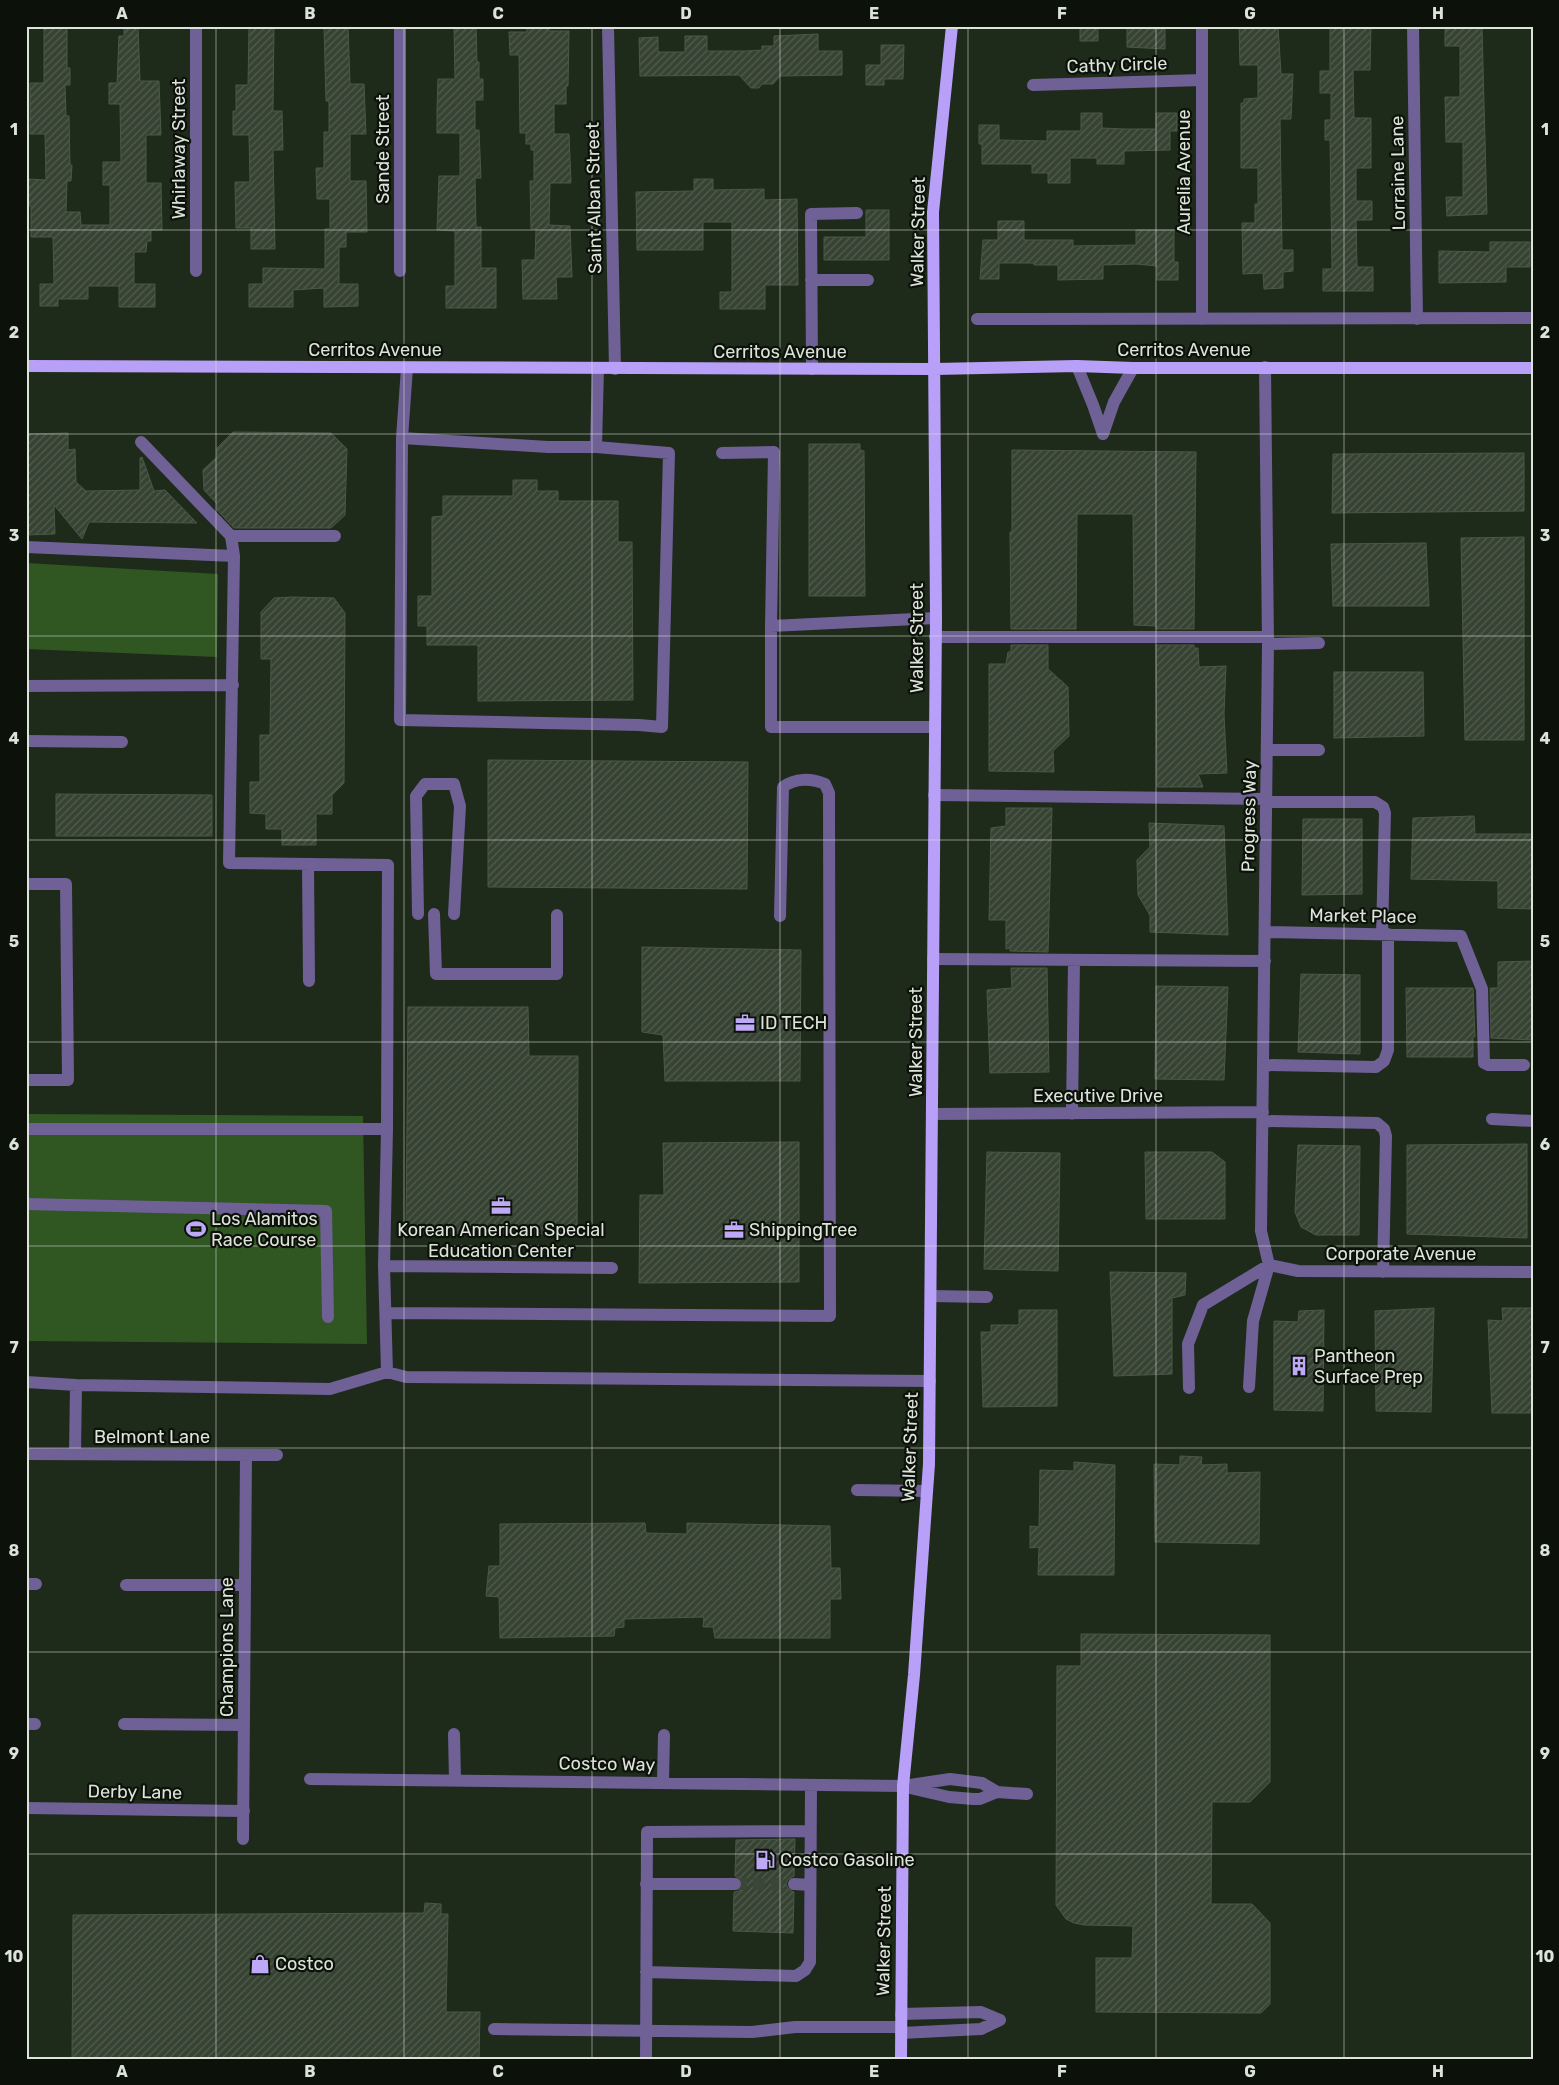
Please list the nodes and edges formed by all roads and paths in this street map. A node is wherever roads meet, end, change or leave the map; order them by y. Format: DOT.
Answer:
graph roads {
  1 [pos="196,26"];
  2 [pos="400,26"];
  3 [pos="608,26"];
  4 [pos="952,26"];
  5 [pos="1202,26"];
  6 [pos="1413,26"];
  7 [pos="1202,80"];
  8 [pos="1033,85"];
  9 [pos="857,213"];
  10 [pos="196,271"];
  11 [pos="400,271"];
  12 [pos="811,280"];
  13 [pos="868,280"];
  14 [pos="1533,318"];
  15 [pos="977,319"];
  16 [pos="1202,319"];
  17 [pos="1417,319"];
  18 [pos="26,366"];
  19 [pos="1077,366"];
  20 [pos="1265,367"];
  21 [pos="407,368"];
  22 [pos="598,368"];
  23 [pos="1133,368"];
  24 [pos="1533,368"];
  25 [pos="615,369"];
  26 [pos="812,369"];
  27 [pos="935,369"];
  28 [pos="402,438"];
  29 [pos="141,442"];
  30 [pos="596,447"];
  31 [pos="722,453"];
  32 [pos="231,536"];
  33 [pos="336,536"];
  34 [pos="26,547"];
  35 [pos="234,556"];
  36 [pos="936,618"];
  37 [pos="771,626"];
  38 [pos="935,636"];
  39 [pos="1268,640"];
  40 [pos="1319,643"];
  41 [pos="233,685"];
  42 [pos="26,686"];
  43 [pos="934,727"];
  44 [pos="26,741"];
  45 [pos="122,742"];
  46 [pos="1267,750"];
  47 [pos="1319,750"];
  48 [pos="934,795"];
  49 [pos="1267,800"];
  50 [pos="308,864"];
  51 [pos="26,884"];
  52 [pos="418,914"];
  53 [pos="434,914"];
  54 [pos="454,914"];
  55 [pos="557,915"];
  56 [pos="780,916"];
  57 [pos="1265,932"];
  58 [pos="1385,934"];
  59 [pos="933,960"];
  60 [pos="1074,960"];
  61 [pos="1265,961"];
  62 [pos="309,981"];
  63 [pos="1263,1064"];
  64 [pos="1524,1064"];
  65 [pos="26,1080"];
  66 [pos="933,1114"];
  67 [pos="1072,1114"];
  68 [pos="1263,1117"];
  69 [pos="1492,1119"];
  70 [pos="1533,1121"];
  71 [pos="387,1129"];
  72 [pos="26,1130"];
  73 [pos="26,1204"];
  74 [pos="1269,1265"];
  75 [pos="384,1266"];
  76 [pos="612,1268"];
  77 [pos="1383,1272"];
  78 [pos="1533,1272"];
  79 [pos="931,1296"];
  80 [pos="987,1297"];
  81 [pos="386,1313"];
  82 [pos="328,1317"];
  83 [pos="387,1372"];
  84 [pos="930,1381"];
  85 [pos="26,1382"];
  86 [pos="76,1385"];
  87 [pos="1249,1387"];
  88 [pos="1189,1388"];
  89 [pos="26,1454"];
  90 [pos="75,1454"];
  91 [pos="246,1455"];
  92 [pos="277,1455"];
  93 [pos="857,1490"];
  94 [pos="927,1491"];
  95 [pos="126,1585"];
  96 [pos="245,1585"];
  97 [pos="124,1724"];
  98 [pos="244,1725"];
  99 [pos="454,1734"];
  100 [pos="664,1735"];
  101 [pos="310,1778"];
  102 [pos="456,1780"];
  103 [pos="664,1783"];
  104 [pos="810,1785"];
  105 [pos="903,1786"];
  106 [pos="997,1792"];
  107 [pos="1027,1794"];
  108 [pos="26,1808"];
  109 [pos="244,1811"];
  110 [pos="810,1831"];
  111 [pos="243,1839"];
  112 [pos="646,1884"];
  113 [pos="735,1884"];
  114 [pos="794,1884"];
  115 [pos="810,1884"];
  116 [pos="646,1972"];
  117 [pos="901,2024"];
  118 [pos="494,2029"];
  119 [pos="646,2030"];
  120 [pos="646,2059"];
  121 [pos="900,2059"];
  1 -- 10 [label="street, Whirlaway Street"];
  2 -- 11 [label="street, Sande Street"];
  3 -- 25 [label="street, Saint Alban Street"];
  4 -- 27 [label="main road, Walker Street"];
  5 -- 7 [label="street, Aurelia Avenue"];
  6 -- 17 [label="street, Lorraine Lane"];
  7 -- 8 [label="street, Cathy Circle"];
  7 -- 16 [label="street, Aurelia Avenue"];
  9 -- 12 [label="street"];
  12 -- 13 [label="street"];
  12 -- 26 [label="street"];
  14 -- 17 [label="street"];
  15 -- 16 [label="street"];
  16 -- 17 [label="street"];
  18 -- 21 [label="main road, Cerritos Avenue"];
  19 -- 23 [label="main road, Cerritos Avenue"];
  19 -- 23 [label="street"];
  19 -- 27 [label="main road, Cerritos Avenue"];
  20 -- 23 [label="main road, Cerritos Avenue"];
  20 -- 24 [label="main road, Cerritos Avenue"];
  20 -- 39 [label="street, Progress Way"];
  21 -- 22 [label="main road, Cerritos Avenue"];
  21 -- 28 [label="street"];
  22 -- 25 [label="main road, Cerritos Avenue"];
  22 -- 30 [label="street"];
  25 -- 26 [label="main road, Cerritos Avenue"];
  26 -- 27 [label="main road, Cerritos Avenue"];
  27 -- 36 [label="main road, Walker Street"];
  28 -- 30 [label="street"];
  28 -- 30 [label="street"];
  29 -- 32 [label="street"];
  31 -- 37 [label="street"];
  32 -- 33 [label="street"];
  32 -- 35 [label="street"];
  34 -- 35 [label="street"];
  35 -- 41 [label="street"];
  36 -- 37 [label="street"];
  36 -- 38 [label="main road, Walker Street"];
  37 -- 43 [label="street"];
  38 -- 39 [label="street"];
  38 -- 43 [label="main road, Walker Street"];
  39 -- 40 [label="street"];
  39 -- 46 [label="street, Progress Way"];
  41 -- 42 [label="street"];
  41 -- 50 [label="street"];
  43 -- 48 [label="main road, Walker Street"];
  44 -- 45 [label="street"];
  46 -- 47 [label="street"];
  46 -- 49 [label="street, Progress Way"];
  48 -- 49 [label="street"];
  48 -- 59 [label="main road, Walker Street"];
  49 -- 57 [label="street, Progress Way"];
  49 -- 58 [label="street"];
  50 -- 62 [label="street"];
  50 -- 71 [label="street"];
  51 -- 65 [label="street"];
  52 -- 54 [label="street"];
  53 -- 55 [label="street"];
  56 -- 81 [label="street"];
  57 -- 58 [label="street, Market Place"];
  57 -- 61 [label="street, Progress Way"];
  58 -- 63 [label="street"];
  58 -- 64 [label="street, Market Place"];
  59 -- 60 [label="street"];
  59 -- 66 [label="main road, Walker Street"];
  60 -- 61 [label="street"];
  60 -- 67 [label="street"];
  61 -- 63 [label="street, Progress Way"];
  63 -- 68 [label="street, Progress Way"];
  66 -- 67 [label="street, Executive Drive"];
  66 -- 79 [label="main road, Walker Street"];
  67 -- 68 [label="street, Executive Drive"];
  68 -- 74 [label="street, Progress Way"];
  68 -- 77 [label="street, Executive Drive"];
  69 -- 70 [label="street"];
  71 -- 72 [label="street"];
  71 -- 75 [label="street"];
  73 -- 82 [label="street"];
  74 -- 77 [label="street, Corporate Avenue"];
  74 -- 87 [label="street"];
  74 -- 88 [label="street"];
  75 -- 76 [label="street"];
  75 -- 81 [label="street"];
  77 -- 78 [label="street, Corporate Avenue"];
  79 -- 80 [label="street"];
  79 -- 84 [label="main road, Walker Street"];
  81 -- 83 [label="street"];
  83 -- 84 [label="street"];
  83 -- 86 [label="street"];
  84 -- 94 [label="main road, Walker Street"];
  85 -- 86 [label="street"];
  86 -- 90 [label="street"];
  89 -- 90 [label="street, Belmont Lane"];
  90 -- 91 [label="street, Belmont Lane"];
  91 -- 92 [label="street, Belmont Lane"];
  91 -- 96 [label="street, Champions Lane"];
  93 -- 94 [label="street"];
  94 -- 105 [label="main road, Walker Street"];
  95 -- 96 [label="street"];
  96 -- 98 [label="street, Champions Lane"];
  97 -- 98 [label="street"];
  98 -- 109 [label="street, Champions Lane"];
  99 -- 102 [label="street"];
  100 -- 103 [label="street"];
  101 -- 102 [label="street, Costco Way"];
  102 -- 103 [label="street, Costco Way"];
  103 -- 104 [label="street, Costco Way"];
  104 -- 105 [label="street, Costco Way"];
  104 -- 110 [label="street"];
  105 -- 106 [label="street"];
  105 -- 106 [label="street"];
  105 -- 117 [label="main road, Walker Street"];
  106 -- 107 [label="street"];
  108 -- 109 [label="street, Derby Lane"];
  109 -- 111 [label="street, Champions Lane"];
  110 -- 112 [label="street"];
  110 -- 115 [label="street"];
  112 -- 113 [label="street"];
  112 -- 116 [label="street"];
  114 -- 115 [label="street"];
  115 -- 116 [label="street"];
  116 -- 119 [label="street"];
  117 -- 117 [label="street"];
  117 -- 119 [label="street"];
  117 -- 121 [label="main road, Walker Street"];
  118 -- 119 [label="street"];
  119 -- 120 [label="street"];
}
